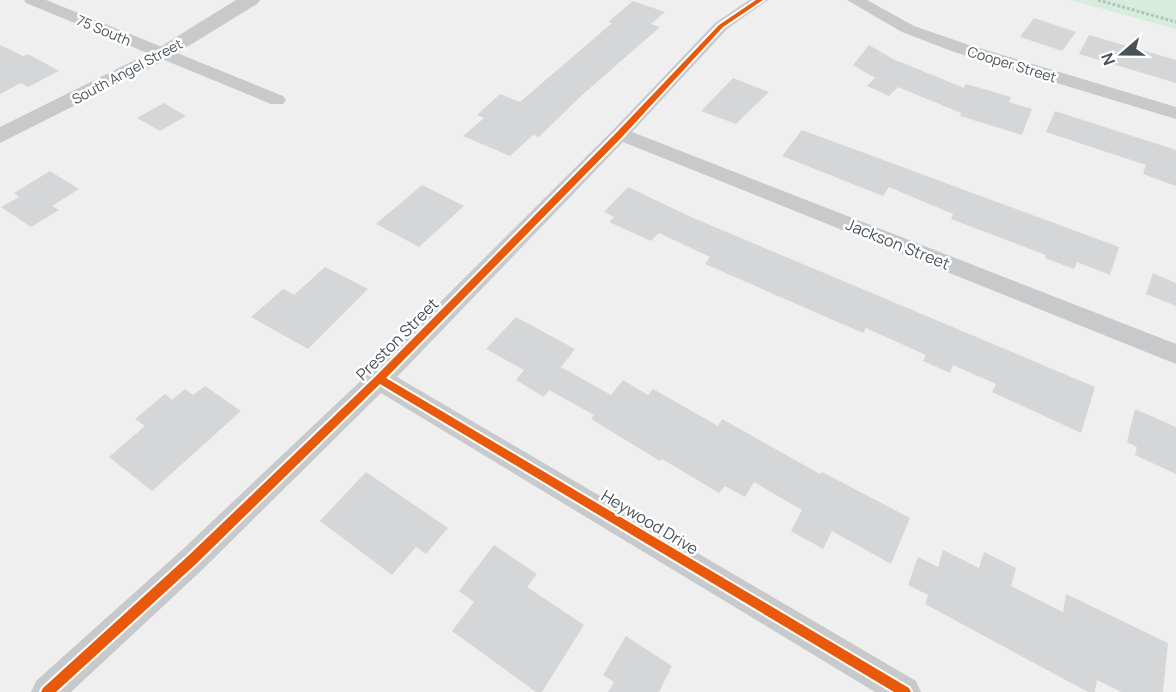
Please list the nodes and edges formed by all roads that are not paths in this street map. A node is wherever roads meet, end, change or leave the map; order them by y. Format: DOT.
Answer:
graph roads {
  1 [pos="32,0"];
  2 [pos="250,0"];
  3 [pos="760,0"];
  4 [pos="855,0"];
  5 [pos="162,54"];
  6 [pos="277,100"];
  7 [pos="1176,113"];
  8 [pos="620,134"];
  9 [pos="0,136"];
  10 [pos="1176,354"];
  11 [pos="379,378"];
  12 [pos="47,692"];
  13 [pos="905,692"];
  1 -- 5 [label="street, 75 South"];
  2 -- 5 [label="street, South Angel Street"];
  3 -- 8 [label="street, Preston Street"];
  4 -- 7 [label="street, Cooper Street"];
  5 -- 6 [label="street, 75 South"];
  5 -- 9 [label="street, South Angel Street"];
  8 -- 10 [label="street, Jackson Street"];
  8 -- 11 [label="street, Preston Street"];
  11 -- 12 [label="street, Preston Street"];
  11 -- 13 [label="street, Heywood Drive"];
}
